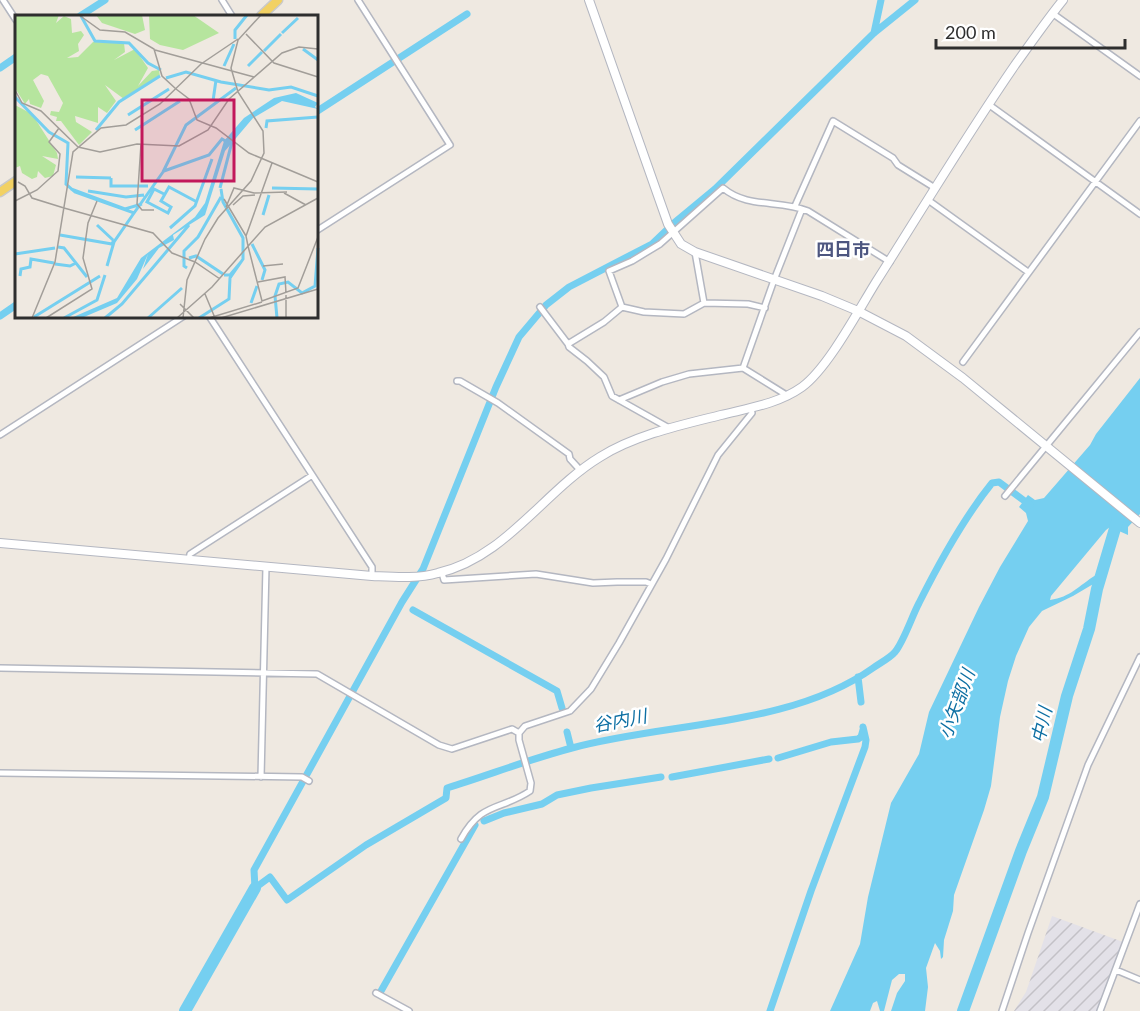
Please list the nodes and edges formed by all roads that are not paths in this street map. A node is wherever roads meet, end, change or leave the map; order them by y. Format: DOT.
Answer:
graph roads {
  1 [pos="3,0"];
  2 [pos="222,0"];
  3 [pos="278,0"];
  4 [pos="358,0"];
  5 [pos="589,0"];
  6 [pos="1063,0"];
  7 [pos="1052,13"];
  8 [pos="231,15"];
  9 [pos="262,15"];
  10 [pos="15,19"];
  11 [pos="1140,76"];
  12 [pos="988,104"];
  13 [pos="1140,121"];
  14 [pos="1095,181"];
  15 [pos="15,182"];
  16 [pos="935,188"];
  17 [pos="0,192"];
  18 [pos="928,200"];
  19 [pos="795,206"];
  20 [pos="802,209"];
  21 [pos="1140,214"];
  22 [pos="318,230"];
  23 [pos="671,230"];
  24 [pos="695,252"];
  25 [pos="890,262"];
  26 [pos="1028,272"];
  27 [pos="774,280"];
  28 [pos="704,303"];
  29 [pos="540,307"];
  30 [pos="622,307"];
  31 [pos="765,308"];
  32 [pos="858,311"];
  33 [pos="181,318"];
  34 [pos="210,318"];
  35 [pos="1140,332"];
  36 [pos="568,344"];
  37 [pos="963,362"];
  38 [pos="742,368"];
  39 [pos="457,381"];
  40 [pos="788,396"];
  41 [pos="620,400"];
  42 [pos="751,408"];
  43 [pos="670,429"];
  44 [pos="0,435"];
  45 [pos="1048,447"];
  46 [pos="581,471"];
  47 [pos="311,476"];
  48 [pos="1005,496"];
  49 [pos="1140,523"];
  50 [pos="0,543"];
  51 [pos="189,560"];
  52 [pos="266,567"];
  53 [pos="442,573"];
  54 [pos="372,576"];
  55 [pos="651,584"];
  56 [pos="1140,657"];
  57 [pos="0,668"];
  58 [pos="264,673"];
  59 [pos="519,736"];
  60 [pos="0,773"];
  61 [pos="261,777"];
  62 [pos="309,781"];
  63 [pos="461,839"];
  64 [pos="1140,904"];
  65 [pos="1116,970"];
  66 [pos="1140,980"];
  67 [pos="376,993"];
  68 [pos="409,1011"];
  69 [pos="1002,1011"];
  70 [pos="1100,1011"];
  1 -- 10 [label="street"];
  2 -- 8 [label="street"];
  3 -- 9 [label="main road"];
  4 -- 22 [label="street"];
  5 -- 23 [label="street"];
  6 -- 7 [label="street"];
  7 -- 11 [label="street"];
  7 -- 12 [label="street"];
  12 -- 14 [label="street"];
  12 -- 16 [label="street"];
  13 -- 14 [label="street"];
  14 -- 21 [label="street"];
  14 -- 26 [label="street"];
  15 -- 17 [label="main road"];
  16 -- 18 [label="street"];
  16 -- 19 [label="street"];
  18 -- 25 [label="street"];
  18 -- 26 [label="street"];
  19 -- 20 [label="street"];
  19 -- 23 [label="street"];
  20 -- 25 [label="street"];
  20 -- 27 [label="street"];
  23 -- 24 [label="street"];
  23 -- 30 [label="street"];
  24 -- 27 [label="street"];
  24 -- 28 [label="street"];
  25 -- 32 [label="street"];
  26 -- 37 [label="street"];
  27 -- 31 [label="street"];
  27 -- 32 [label="street"];
  28 -- 30 [label="street"];
  28 -- 31 [label="street"];
  29 -- 36 [label="street"];
  30 -- 36 [label="street"];
  31 -- 38 [label="street"];
  32 -- 40 [label="street"];
  32 -- 45 [label="street"];
  33 -- 44 [label="street"];
  34 -- 47 [label="street"];
  35 -- 45 [label="street"];
  36 -- 41 [label="street"];
  38 -- 40 [label="street"];
  38 -- 41 [label="street"];
  39 -- 46 [label="street"];
  40 -- 42 [label="street"];
  41 -- 43 [label="street"];
  42 -- 43 [label="street"];
  42 -- 55 [label="street"];
  43 -- 46 [label="street"];
  45 -- 48 [label="street"];
  45 -- 49 [label="street"];
  46 -- 53 [label="street"];
  47 -- 51 [label="street"];
  47 -- 54 [label="street"];
  50 -- 51 [label="street"];
  51 -- 52 [label="street"];
  52 -- 54 [label="street"];
  52 -- 58 [label="street"];
  53 -- 54 [label="street"];
  53 -- 55 [label="street"];
  55 -- 59 [label="street"];
  56 -- 69 [label="street"];
  57 -- 58 [label="street"];
  58 -- 59 [label="street"];
  58 -- 61 [label="street"];
  59 -- 63 [label="street"];
  60 -- 61 [label="street"];
  61 -- 62 [label="street"];
  64 -- 65 [label="street"];
  65 -- 66 [label="street"];
  65 -- 70 [label="street"];
  67 -- 68 [label="street"];
}
